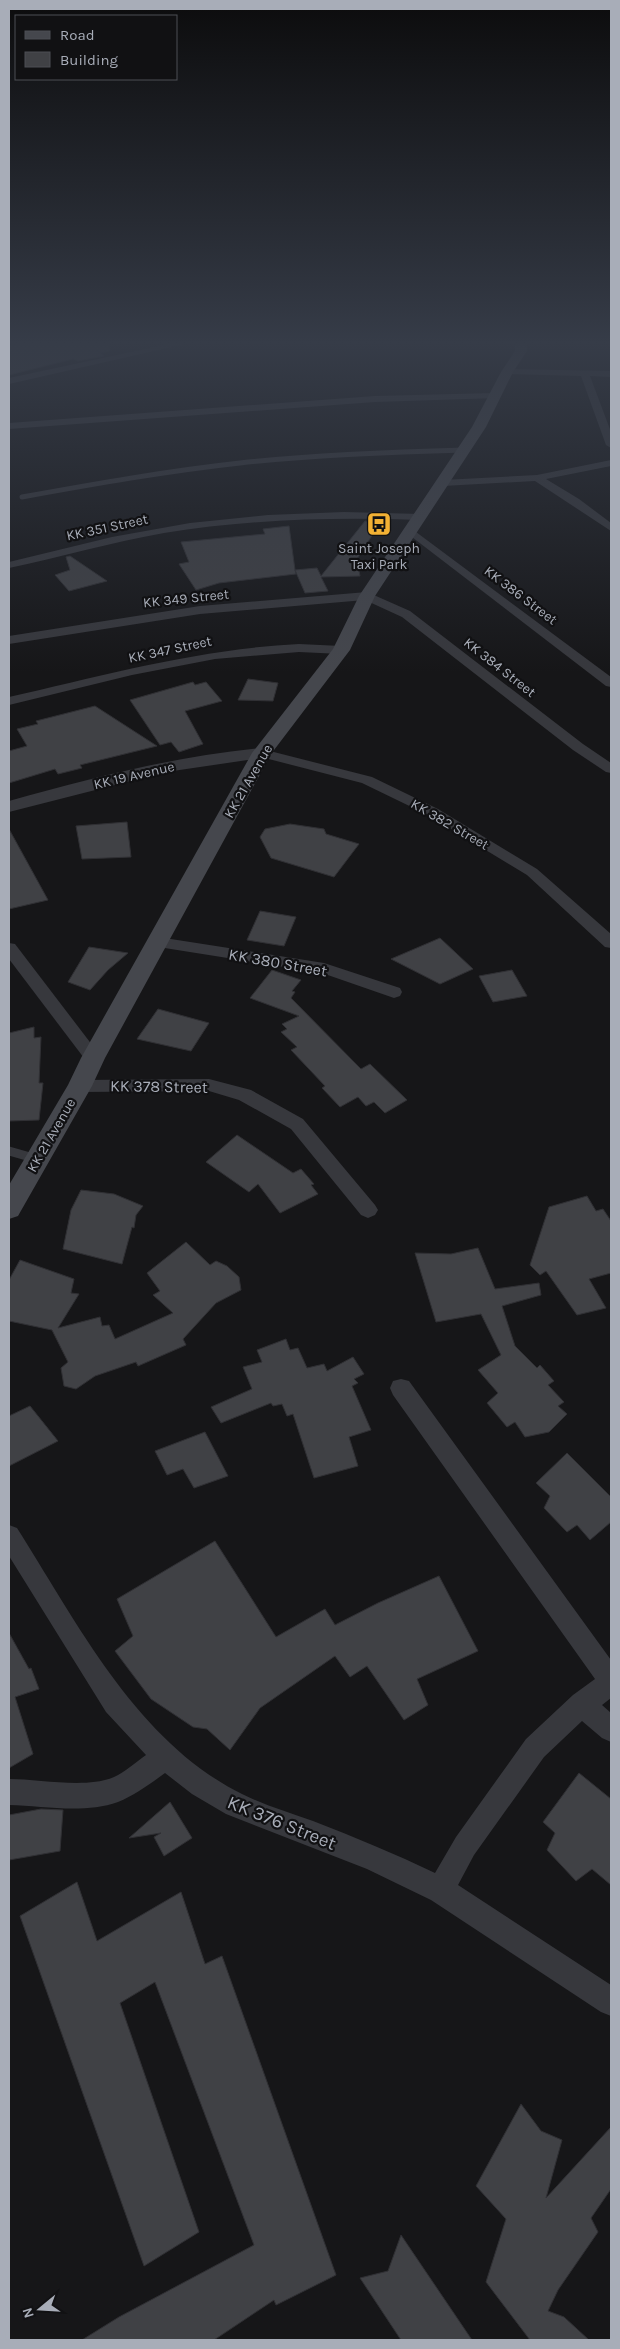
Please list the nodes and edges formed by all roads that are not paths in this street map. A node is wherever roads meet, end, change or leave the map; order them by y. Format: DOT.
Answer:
graph roads {
  1 [pos="369,453"];
  2 [pos="462,453"];
  3 [pos="611,463"];
  4 [pos="537,478"];
  5 [pos="443,483"];
  6 [pos="22,497"];
  7 [pos="421,517"];
  8 [pos="611,528"];
  9 [pos="412,532"];
  10 [pos="9,565"];
  11 [pos="367,596"];
  12 [pos="9,640"];
  13 [pos="340,650"];
  14 [pos="611,683"];
  15 [pos="9,701"];
  16 [pos="262,753"];
  17 [pos="611,769"];
  18 [pos="9,807"];
  19 [pos="158,942"];
  20 [pos="611,943"];
  21 [pos="9,948"];
  22 [pos="394,992"];
  23 [pos="93,1058"];
  24 [pos="80,1086"];
  25 [pos="9,1151"];
  26 [pos="37,1159"];
  27 [pos="9,1208"];
  28 [pos="368,1210"];
  29 [pos="401,1388"];
  30 [pos="9,1536"];
  31 [pos="611,1682"];
  32 [pos="582,1704"];
  33 [pos="611,1729"];
  34 [pos="165,1757"];
  35 [pos="9,1792"];
  36 [pos="440,1890"];
  37 [pos="611,2002"];
  1 -- 6 [label="lane"];
  2 -- 5 [label="main road, KK 21 Avenue"];
  3 -- 4 [label="street"];
  4 -- 5 [label="street"];
  4 -- 8 [label="street"];
  5 -- 7 [label="main road, KK 21 Avenue"];
  7 -- 9 [label="main road, KK 21 Avenue"];
  7 -- 10 [label="street, KK 351 Street"];
  9 -- 11 [label="main road, KK 21 Avenue"];
  9 -- 14 [label="street, KK 386 Street"];
  11 -- 12 [label="street, KK 349 Street"];
  11 -- 13 [label="main road, KK 21 Avenue"];
  11 -- 17 [label="street, KK 384 Street"];
  13 -- 15 [label="street, KK 347 Street"];
  13 -- 16 [label="main road, KK 21 Avenue"];
  16 -- 18 [label="street, KK 19 Avenue"];
  16 -- 19 [label="main road, KK 21 Avenue"];
  16 -- 20 [label="street, KK 382 Street"];
  19 -- 22 [label="street, KK 380 Street"];
  19 -- 23 [label="main road, KK 21 Avenue"];
  21 -- 23 [label="street"];
  23 -- 24 [label="main road, KK 21 Avenue"];
  24 -- 26 [label="main road, KK 21 Avenue"];
  24 -- 28 [label="street, KK 378 Street"];
  25 -- 26 [label="lane"];
  26 -- 27 [label="main road, KK 21 Avenue"];
  29 -- 31 [label="street"];
  30 -- 34 [label="street, KK 376 Street"];
  31 -- 32 [label="street"];
  32 -- 33 [label="street"];
  32 -- 36 [label="street"];
  34 -- 35 [label="street"];
  34 -- 36 [label="street, KK 376 Street"];
  36 -- 37 [label="street, KK 376 Street"];
}
